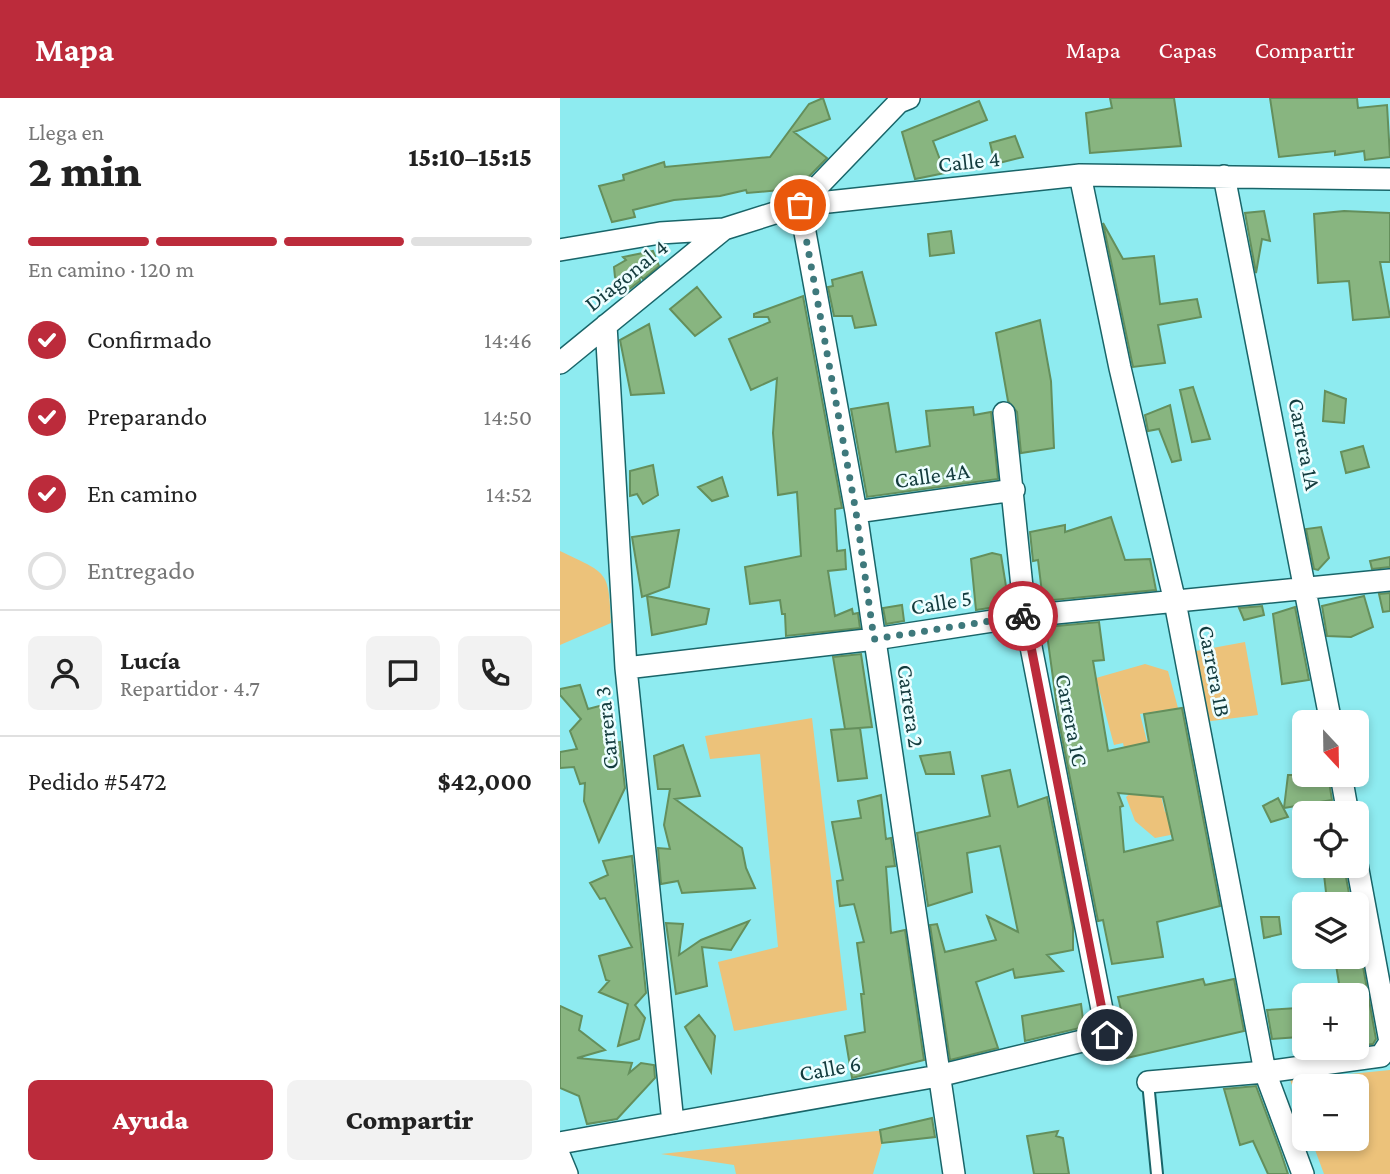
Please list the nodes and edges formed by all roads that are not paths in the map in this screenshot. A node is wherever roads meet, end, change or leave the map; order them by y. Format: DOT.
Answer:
graph roads {
  1 [pos="909,98"];
  2 [pos="1080,176"];
  3 [pos="1224,176"];
  4 [pos="1390,179"];
  5 [pos="800,205"];
  6 [pos="724,229"];
  7 [pos="560,250"];
  8 [pos="606,326"];
  9 [pos="560,363"];
  10 [pos="1004,413"];
  11 [pos="1014,490"];
  12 [pos="856,512"];
  13 [pos="1390,580"];
  14 [pos="1307,587"];
  15 [pos="1175,601"];
  16 [pos="1025,616"];
  17 [pos="874,639"];
  18 [pos="626,668"];
  19 [pos="1329,710"];
  20 [pos="1360,878"];
  21 [pos="1107,1035"];
  22 [pos="1265,1072"];
  23 [pos="938,1076"];
  24 [pos="1148,1082"];
  25 [pos="673,1123"];
  26 [pos="560,1143"];
  27 [pos="560,1157"];
  28 [pos="567,1174"];
  29 [pos="954,1174"];
  30 [pos="1157,1174"];
  31 [pos="1303,1174"];
  1 -- 5 [label="street"];
  2 -- 3 [label="street, Calle 4"];
  2 -- 5 [label="street, Calle 4"];
  2 -- 15 [label="street, Carrera 1B"];
  3 -- 4 [label="street, Calle 4"];
  3 -- 14 [label="street, Carrera 1A"];
  5 -- 6 [label="street, Calle 4"];
  5 -- 12 [label="street, Carrera 2"];
  6 -- 7 [label="street, Calle 4"];
  6 -- 8 [label="street, Diagonal 4"];
  8 -- 9 [label="street, Diagonal 4"];
  8 -- 18 [label="street, Carrera 3"];
  10 -- 11 [label="street, Carrera 1C"];
  11 -- 12 [label="street, Calle 4A"];
  11 -- 16 [label="street, Carrera 1C"];
  12 -- 17 [label="street, Carrera 2"];
  13 -- 14 [label="street, Calle 5"];
  14 -- 15 [label="street, Calle 5"];
  14 -- 19 [label="street, Carrera 1A"];
  15 -- 16 [label="street, Calle 5"];
  15 -- 22 [label="street, Carrera 1B"];
  16 -- 17 [label="street, Calle 5"];
  16 -- 21 [label="street, Carrera 1C"];
  17 -- 18 [label="street, Calle 5"];
  17 -- 23 [label="street, Carrera 2"];
  18 -- 25 [label="street, Carrera 3"];
  20 -- 22 [label="street"];
  21 -- 23 [label="street, Calle 6"];
  22 -- 24 [label="street"];
  22 -- 31 [label="street, Carrera 1B"];
  23 -- 25 [label="street, Calle 6"];
  23 -- 29 [label="street, Carrera 2"];
  24 -- 30 [label="lane"];
  25 -- 26 [label="street, Calle 6"];
  27 -- 28 [label="street"];
}
